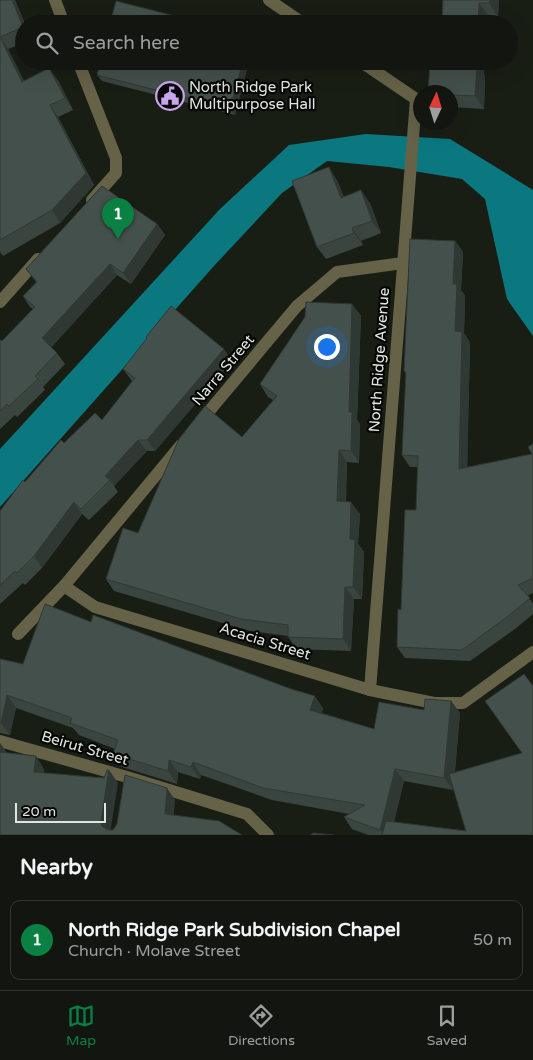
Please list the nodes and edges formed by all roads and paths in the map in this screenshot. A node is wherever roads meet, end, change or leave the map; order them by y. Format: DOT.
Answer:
graph roads {
  1 [pos="55,0"];
  2 [pos="269,0"];
  3 [pos="61,15"];
  4 [pos="291,15"];
  5 [pos="82,70"];
  6 [pos="373,70"];
  7 [pos="84,209"];
  8 [pos="45,252"];
  9 [pos="403,263"];
  10 [pos="0,302"];
  11 [pos="64,586"];
  12 [pos="18,634"];
  13 [pos="533,652"];
  14 [pos="370,690"];
  15 [pos="0,741"];
  16 [pos="268,835"];
  1 -- 3 [label="street"];
  2 -- 4 [label="street"];
  5 -- 7 [label="street"];
  6 -- 9 [label="street, North Ridge Avenue"];
  8 -- 10 [label="street"];
  9 -- 11 [label="street, Narra Street"];
  9 -- 14 [label="street, North Ridge Avenue"];
  11 -- 12 [label="street, Narra Street"];
  11 -- 14 [label="street, Acacia Street"];
  13 -- 14 [label="street, Acacia Street"];
  15 -- 16 [label="street, Beirut Street"];
}
